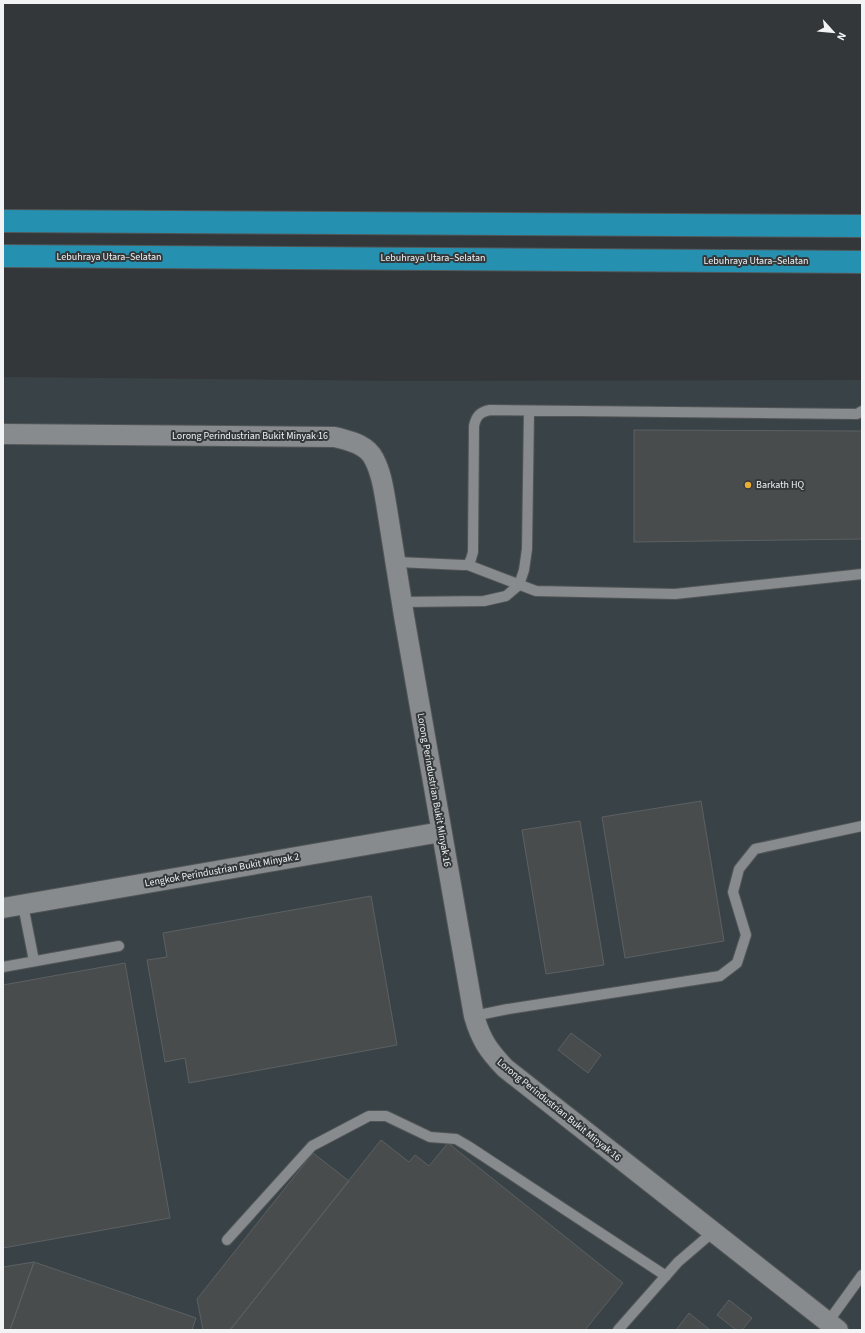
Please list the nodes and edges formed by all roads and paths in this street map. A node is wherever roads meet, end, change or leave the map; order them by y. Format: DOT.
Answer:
graph roads {
  1 [pos="3,221"];
  2 [pos="862,226"];
  3 [pos="3,256"];
  4 [pos="862,262"];
  5 [pos="529,411"];
  6 [pos="862,411"];
  7 [pos="3,434"];
  8 [pos="396,562"];
  9 [pos="468,565"];
  10 [pos="862,574"];
  11 [pos="519,585"];
  12 [pos="402,602"];
  13 [pos="862,826"];
  14 [pos="441,832"];
  15 [pos="23,905"];
  16 [pos="3,908"];
  17 [pos="119,946"];
  18 [pos="34,961"];
  19 [pos="3,966"];
  20 [pos="474,1016"];
  21 [pos="713,1232"];
  22 [pos="227,1240"];
  23 [pos="862,1275"];
  24 [pos="666,1276"];
  25 [pos="833,1326"];
  26 [pos="618,1330"];
  1 -- 2 [label="highway"];
  3 -- 4 [label="highway, Lebuhraya Utara–Selatan"];
  5 -- 6 [label="lane"];
  5 -- 9 [label="lane"];
  5 -- 11 [label="lane"];
  7 -- 8 [label="street, Lorong Perindustrian Bukit Minyak 16"];
  8 -- 9 [label="lane"];
  8 -- 12 [label="street, Lorong Perindustrian Bukit Minyak 16"];
  9 -- 11 [label="lane"];
  10 -- 11 [label="lane"];
  11 -- 12 [label="lane"];
  12 -- 14 [label="street, Lorong Perindustrian Bukit Minyak 16"];
  13 -- 20 [label="lane"];
  14 -- 15 [label="street, Lengkok Perindustrian Bukit Minyak 2"];
  14 -- 20 [label="street, Lorong Perindustrian Bukit Minyak 16"];
  15 -- 16 [label="street, Lengkok Perindustrian Bukit Minyak 2"];
  15 -- 18 [label="lane"];
  17 -- 18 [label="lane"];
  18 -- 19 [label="lane"];
  20 -- 21 [label="street, Lorong Perindustrian Bukit Minyak 16"];
  21 -- 24 [label="lane"];
  21 -- 25 [label="street, Lorong Perindustrian Bukit Minyak 16"];
  22 -- 24 [label="lane"];
  23 -- 25 [label="lane"];
  24 -- 26 [label="lane"];
}
